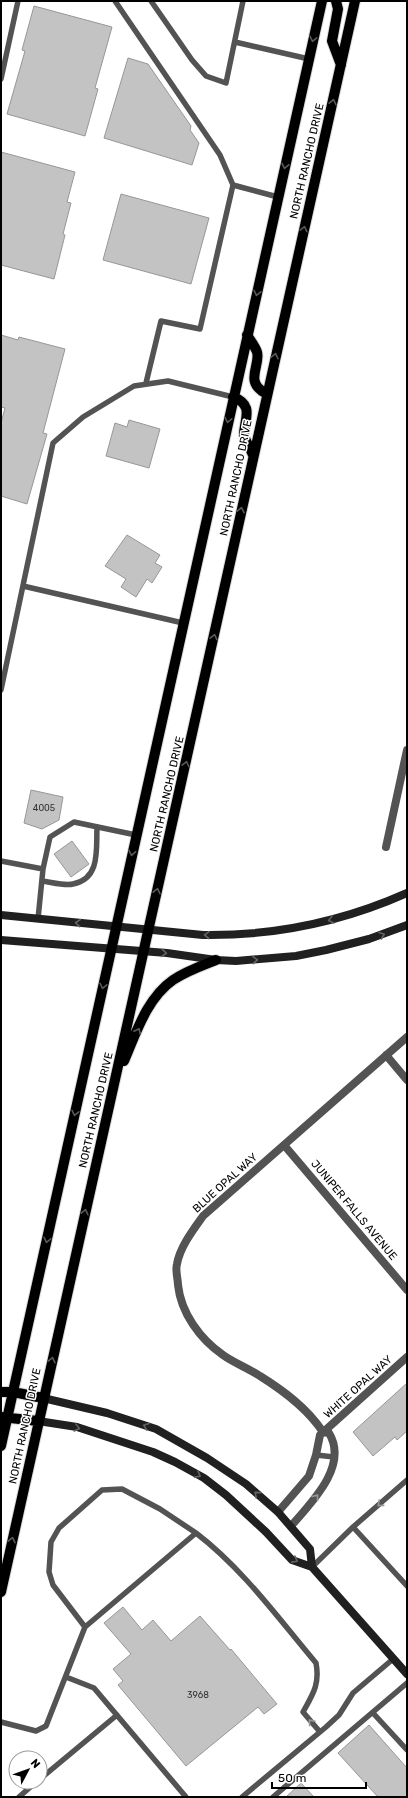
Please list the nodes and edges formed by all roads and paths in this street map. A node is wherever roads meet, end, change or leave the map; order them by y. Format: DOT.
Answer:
graph roads {
  1 [pos="18,1"];
  2 [pos="115,1"];
  3 [pos="151,1"];
  4 [pos="243,1"];
  5 [pos="322,1"];
  6 [pos="336,1"];
  7 [pos="355,1"];
  8 [pos="235,42"];
  9 [pos="308,59"];
  10 [pos="341,65"];
  11 [pos="1,79"];
  12 [pos="233,185"];
  13 [pos="278,197"];
  14 [pos="247,335"];
  15 [pos="146,383"];
  16 [pos="267,394"];
  17 [pos="233,398"];
  18 [pos="253,455"];
  19 [pos="23,586"];
  20 [pos="183,623"];
  21 [pos="1,690"];
  22 [pos="407,750"];
  23 [pos="405,770"];
  24 [pos="97,827"];
  25 [pos="136,835"];
  26 [pos="386,847"];
  27 [pos="1,861"];
  28 [pos="43,869"];
  29 [pos="42,881"];
  30 [pos="407,893"];
  31 [pos="1,915"];
  32 [pos="38,919"];
  33 [pos="407,925"];
  34 [pos="117,926"];
  35 [pos="148,929"];
  36 [pos="1,940"];
  37 [pos="112,948"];
  38 [pos="143,951"];
  39 [pos="216,960"];
  40 [pos="407,1037"];
  41 [pos="386,1055"];
  42 [pos="115,1079"];
  43 [pos="407,1080"];
  44 [pos="284,1145"];
  45 [pos="407,1290"];
  46 [pos="407,1357"];
  47 [pos="1,1392"];
  48 [pos="14,1392"];
  49 [pos="43,1398"];
  50 [pos="4,1417"];
  51 [pos="38,1421"];
  52 [pos="323,1432"];
  53 [pos="1,1446"];
  54 [pos="316,1455"];
  55 [pos="334,1457"];
  56 [pos="407,1480"];
  57 [pos="278,1512"];
  58 [pos="291,1526"];
  59 [pos="353,1527"];
  60 [pos="196,1533"];
  61 [pos="312,1567"];
  62 [pos="407,1586"];
  63 [pos="1,1592"];
  64 [pos="85,1627"];
  65 [pos="393,1659"];
  66 [pos="407,1674"];
  67 [pos="66,1677"];
  68 [pos="407,1683"];
  69 [pos="373,1712"];
  70 [pos="117,1715"];
  71 [pos="1,1722"];
  72 [pos="320,1732"];
  73 [pos="407,1750"];
  74 [pos="48,1772"];
  75 [pos="26,1790"];
  76 [pos="18,1797"];
  77 [pos="186,1797"];
  78 [pos="242,1797"];
  79 [pos="273,1797"];
  1 -- 11 [label="lane"];
  2 -- 12 [label="lane"];
  3 -- 8 [label="lane"];
  4 -- 8 [label="lane"];
  5 -- 9 [label="main road, NORTH RANCHO DRIVE, one-way"];
  6 -- 10 [label="main road"];
  7 -- 10 [label="main road, NORTH RANCHO DRIVE"];
  8 -- 9 [label="lane"];
  9 -- 13 [label="main road, NORTH RANCHO DRIVE, one-way"];
  16 -- 10 [label="main road, NORTH RANCHO DRIVE, one-way"];
  12 -- 13 [label="lane"];
  12 -- 15 [label="lane"];
  13 -- 14 [label="main road, NORTH RANCHO DRIVE, one-way"];
  14 -- 16 [label="main road"];
  14 -- 17 [label="main road, NORTH RANCHO DRIVE"];
  15 -- 17 [label="lane"];
  15 -- 19 [label="lane"];
  16 -- 18 [label="main road, NORTH RANCHO DRIVE"];
  17 -- 18 [label="main road"];
  17 -- 20 [label="main road, NORTH RANCHO DRIVE, one-way"];
  35 -- 18 [label="main road, NORTH RANCHO DRIVE, one-way"];
  19 -- 20 [label="lane"];
  19 -- 21 [label="lane"];
  20 -- 25 [label="main road, NORTH RANCHO DRIVE"];
  22 -- 23 [label="street"];
  23 -- 26 [label="street"];
  24 -- 25 [label="lane"];
  24 -- 28 [label="lane"];
  24 -- 29 [label="lane"];
  25 -- 34 [label="main road, NORTH RANCHO DRIVE, one-way"];
  27 -- 28 [label="lane"];
  28 -- 29 [label="lane"];
  29 -- 32 [label="lane"];
  30 -- 35 [label="main road, one-way"];
  31 -- 32 [label="main road"];
  34 -- 32 [label="main road, one-way"];
  39 -- 33 [label="main road, one-way"];
  34 -- 35 [label="main road"];
  34 -- 37 [label="main road, NORTH RANCHO DRIVE"];
  35 -- 38 [label="main road, NORTH RANCHO DRIVE"];
  36 -- 37 [label="main road"];
  37 -- 38 [label="main road"];
  37 -- 48 [label="main road, NORTH RANCHO DRIVE, one-way"];
  38 -- 39 [label="main road, one-way"];
  38 -- 42 [label="main road, NORTH RANCHO DRIVE"];
  42 -- 39 [label="main road, one-way"];
  40 -- 41 [label="street, BLUE OPAL WAY"];
  41 -- 43 [label="street"];
  41 -- 44 [label="street, BLUE OPAL WAY"];
  49 -- 42 [label="main road, NORTH RANCHO DRIVE, one-way"];
  44 -- 45 [label="street, JUNIPER FALLS AVENUE"];
  44 -- 52 [label="street, BLUE OPAL WAY"];
  46 -- 52 [label="street, WHITE OPAL WAY"];
  47 -- 48 [label="main road"];
  48 -- 49 [label="main road"];
  48 -- 50 [label="main road, NORTH RANCHO DRIVE"];
  49 -- 51 [label="main road, NORTH RANCHO DRIVE"];
  57 -- 49 [label="main road, one-way"];
  50 -- 51 [label="main road"];
  50 -- 53 [label="main road, NORTH RANCHO DRIVE"];
  51 -- 61 [label="main road, one-way"];
  63 -- 51 [label="main road, NORTH RANCHO DRIVE, one-way"];
  52 -- 54 [label="street"];
  52 -- 55 [label="street, BLUE OPAL WAY"];
  54 -- 55 [label="lane"];
  54 -- 57 [label="street"];
  58 -- 55 [label="street, BLUE OPAL WAY, one-way"];
  56 -- 59 [label="lane, one-way"];
  57 -- 58 [label="main road"];
  58 -- 61 [label="main road"];
  59 -- 61 [label="lane"];
  59 -- 62 [label="lane"];
  60 -- 64 [label="lane"];
  60 -- 64 [label="lane"];
  72 -- 60 [label="lane, one-way"];
  61 -- 65 [label="main road"];
  64 -- 67 [label="lane"];
  65 -- 66 [label="main road"];
  65 -- 72 [label="lane"];
  67 -- 70 [label="lane"];
  67 -- 71 [label="lane"];
  68 -- 69 [label="lane"];
  69 -- 73 [label="lane"];
  69 -- 79 [label="lane"];
  70 -- 74 [label="lane"];
  70 -- 77 [label="lane"];
  72 -- 78 [label="lane"];
  75 -- 76 [label="lane"];
}
